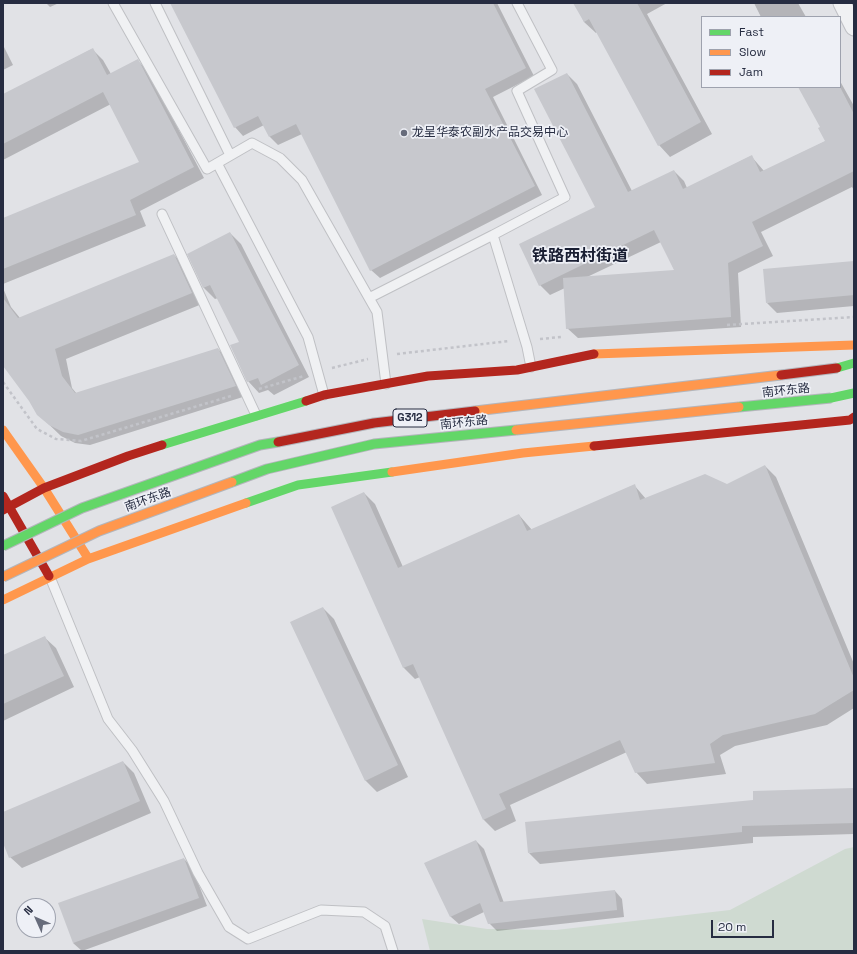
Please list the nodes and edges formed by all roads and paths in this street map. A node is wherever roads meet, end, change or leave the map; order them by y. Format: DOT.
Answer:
graph roads {
  1 [pos="113,3"];
  2 [pos="155,3"];
  3 [pos="517,3"];
  4 [pos="842,3"];
  5 [pos="854,27"];
  6 [pos="230,155"];
  7 [pos="217,163"];
  8 [pos="162,214"];
  9 [pos="493,235"];
  10 [pos="369,298"];
  11 [pos="854,346"];
  12 [pos="854,363"];
  13 [pos="531,367"];
  14 [pos="318,372"];
  15 [pos="3,382"];
  16 [pos="386,384"];
  17 [pos="245,393"];
  18 [pos="854,394"];
  19 [pos="324,396"];
  20 [pos="256,415"];
  21 [pos="854,417"];
  22 [pos="3,430"];
  23 [pos="44,488"];
  24 [pos="3,496"];
  25 [pos="6,508"];
  26 [pos="3,546"];
  27 [pos="88,558"];
  28 [pos="3,577"];
  29 [pos="50,577"];
  30 [pos="3,600"];
  31 [pos="393,951"];
  1 -- 7 [label="lane"];
  2 -- 6 [label="lane"];
  3 -- 9 [label="lane"];
  4 -- 5 [label="street"];
  6 -- 7 [label="lane"];
  6 -- 10 [label="lane"];
  7 -- 14 [label="lane"];
  8 -- 17 [label="lane"];
  9 -- 10 [label="lane"];
  9 -- 13 [label="lane"];
  10 -- 16 [label="lane"];
  11 -- 13 [label="main road"];
  12 -- 26 [label="main road, 南环东路 / G312, bridge"];
  13 -- 16 [label="main road"];
  14 -- 17 [label="path"];
  14 -- 19 [label="lane"];
  15 -- 17 [label="path"];
  16 -- 19 [label="main road"];
  17 -- 20 [label="lane"];
  18 -- 28 [label="main road, 南环东路 / G312, bridge"];
  19 -- 20 [label="main road"];
  20 -- 23 [label="main road"];
  21 -- 27 [label="main road"];
  22 -- 23 [label="main road"];
  23 -- 25 [label="main road"];
  23 -- 27 [label="main road"];
  24 -- 25 [label="main road"];
  25 -- 29 [label="main road"];
  27 -- 29 [label="main road"];
  29 -- 30 [label="main road"];
  29 -- 31 [label="lane"];
}
